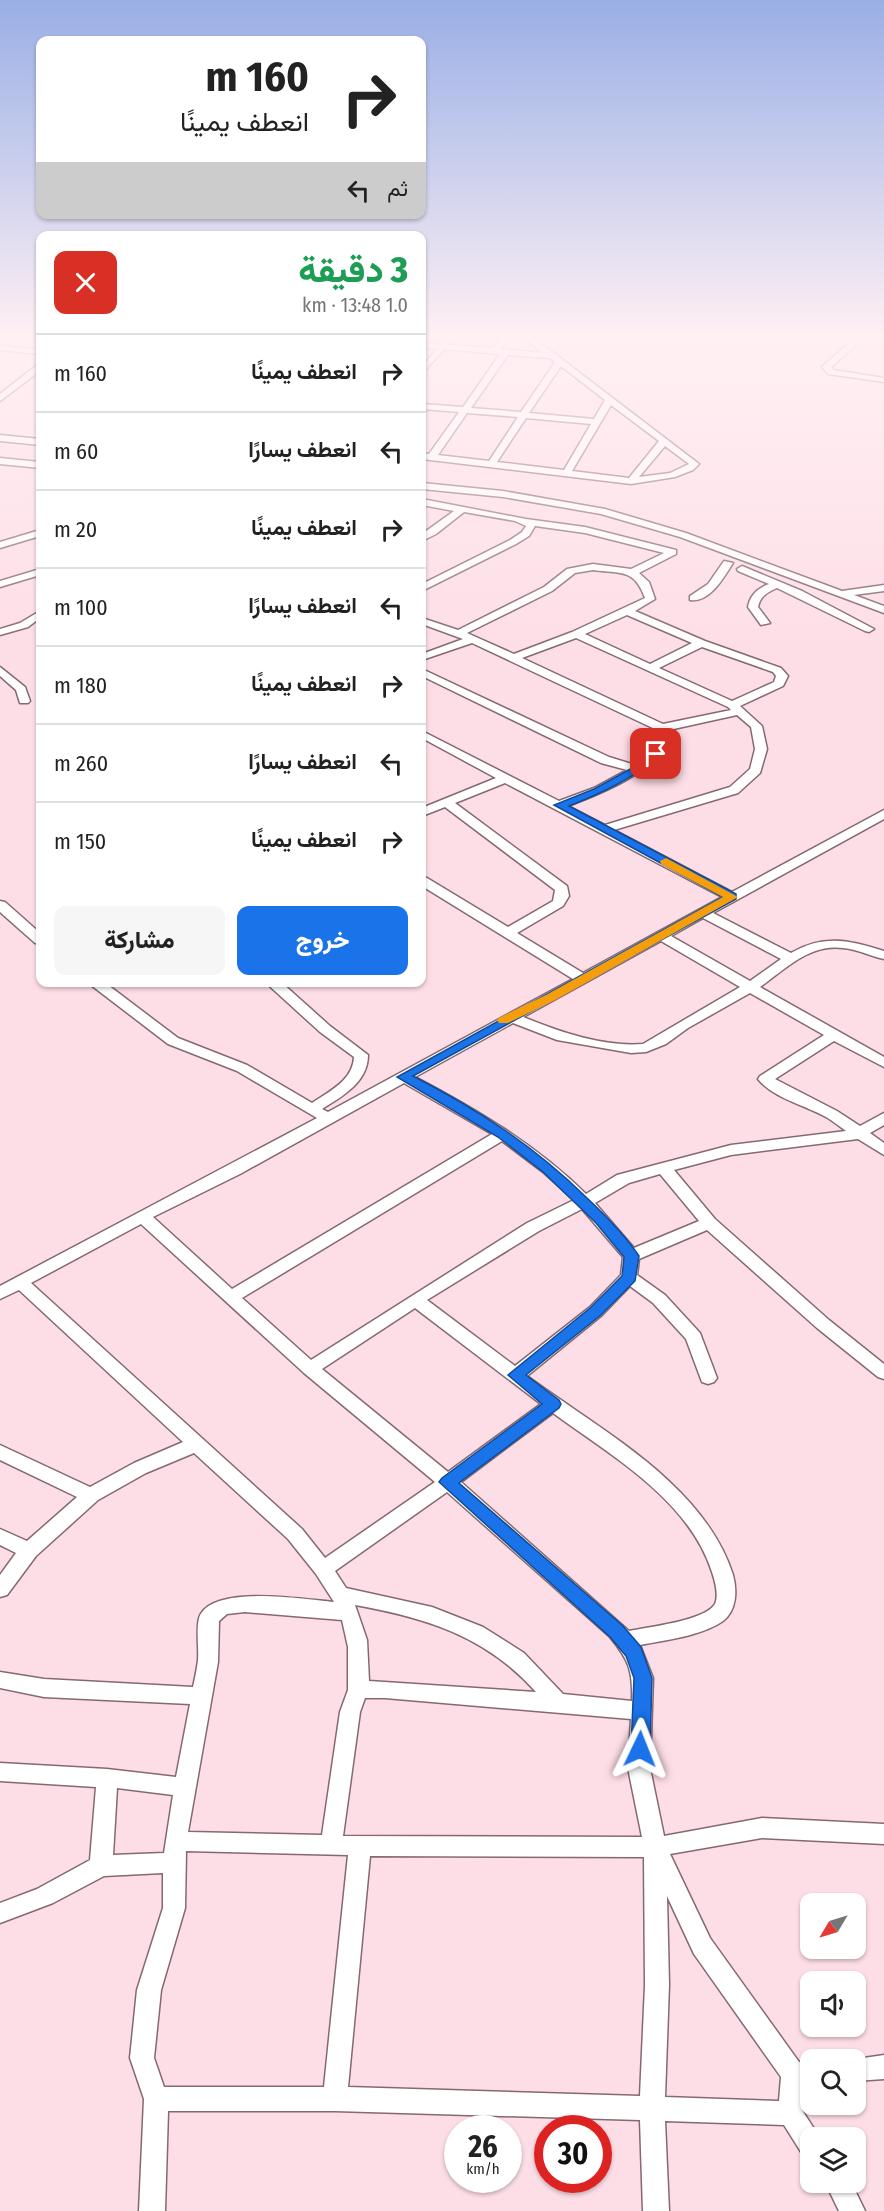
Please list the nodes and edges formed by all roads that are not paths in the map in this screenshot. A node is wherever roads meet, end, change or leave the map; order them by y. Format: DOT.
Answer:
graph roads {
  1 [pos="439,441"];
  2 [pos="507,441"];
  3 [pos="586,441"];
  4 [pos="664,441"];
  5 [pos="427,456"];
  6 [pos="0,461"];
  7 [pos="492,463"];
  8 [pos="36,465"];
  9 [pos="566,474"];
  10 [pos="631,481"];
  11 [pos="426,486"];
  12 [pos="426,503"];
  13 [pos="461,510"];
  14 [pos="527,522"];
  15 [pos="36,534"];
  16 [pos="426,536"];
  17 [pos="698,542"];
  18 [pos="0,545"];
  19 [pos="728,564"];
  20 [pos="632,572"];
  21 [pos="36,573"];
  22 [pos="0,584"];
  23 [pos="778,584"];
  24 [pos="426,586"];
  25 [pos="884,588"];
  26 [pos="840,594"];
  27 [pos="694,598"];
  28 [pos="884,610"];
  29 [pos="627,611"];
  30 [pos="36,617"];
  31 [pos="426,623"];
  32 [pos="765,623"];
  33 [pos="869,629"];
  34 [pos="0,632"];
  35 [pos="460,633"];
  36 [pos="576,634"];
  37 [pos="473,639"];
  38 [pos="701,642"];
  39 [pos="426,656"];
  40 [pos="513,658"];
  41 [pos="650,668"];
  42 [pos="0,670"];
  43 [pos="426,674"];
  44 [pos="24,701"];
  45 [pos="737,708"];
  46 [pos="662,728"];
  47 [pos="426,736"];
  48 [pos="637,769"];
  49 [pos="506,778"];
  50 [pos="446,802"];
  51 [pos="559,805"];
  52 [pos="426,810"];
  53 [pos="884,814"];
  54 [pos="605,829"];
  55 [pos="426,883"];
  56 [pos="732,897"];
  57 [pos="0,905"];
  58 [pos="703,913"];
  59 [pos="508,933"];
  60 [pos="36,936"];
  61 [pos="662,936"];
  62 [pos="884,955"];
  63 [pos="792,960"];
  64 [pos="584,979"];
  65 [pos="101,987"];
  66 [pos="278,987"];
  67 [pos="750,987"];
  68 [pos="510,1017"];
  69 [pos="834,1035"];
  70 [pos="884,1063"];
  71 [pos="403,1077"];
  72 [pos="312,1109"];
  73 [pos="327,1118"];
  74 [pos="884,1118"];
  75 [pos="503,1134"];
  76 [pos="859,1134"];
  77 [pos="884,1150"];
  78 [pos="664,1168"];
  79 [pos="584,1202"];
  80 [pos="143,1217"];
  81 [pos="709,1223"];
  82 [pos="631,1256"];
  83 [pos="630,1277"];
  84 [pos="20,1282"];
  85 [pos="0,1293"];
  86 [pos="231,1297"];
  87 [pos="415,1300"];
  88 [pos="310,1369"];
  89 [pos="884,1373"];
  90 [pos="516,1375"];
  91 [pos="708,1378"];
  92 [pos="553,1404"];
  93 [pos="197,1444"];
  94 [pos="0,1452"];
  95 [pos="448,1482"];
  96 [pos="91,1495"];
  97 [pos="0,1536"];
  98 [pos="29,1551"];
  99 [pos="324,1568"];
  100 [pos="0,1589"];
  101 [pos="343,1603"];
  102 [pos="624,1640"];
  103 [pos="0,1680"];
  104 [pos="358,1690"];
  105 [pos="202,1696"];
  106 [pos="558,1702"];
  107 [pos="642,1711"];
  108 [pos="0,1772"];
  109 [pos="107,1778"];
  110 [pos="186,1787"];
  111 [pos="884,1834"];
  112 [pos="331,1845"];
  113 [pos="360,1846"];
  114 [pos="655,1847"];
  115 [pos="174,1852"];
  116 [pos="101,1866"];
  117 [pos="0,1913"];
  118 [pos="884,2067"];
  119 [pos="866,2068"];
  120 [pos="800,2070"];
  121 [pos="800,2079"];
  122 [pos="156,2099"];
  123 [pos="335,2099"];
  124 [pos="652,2110"];
  125 [pos="789,2113"];
  126 [pos="800,2129"];
  127 [pos="843,2193"];
  128 [pos="152,2211"];
  129 [pos="656,2211"];
  130 [pos="852,2211"];
  1 -- 5 [label="street"];
  2 -- 7 [label="street"];
  3 -- 9 [label="street"];
  4 -- 10 [label="street"];
  4 -- 10 [label="street"];
  5 -- 7 [label="street"];
  6 -- 8 [label="street"];
  7 -- 9 [label="street"];
  9 -- 10 [label="street"];
  11 -- 17 [label="street"];
  12 -- 13 [label="street"];
  13 -- 14 [label="street"];
  13 -- 16 [label="street"];
  14 -- 20 [label="street"];
  14 -- 24 [label="street"];
  15 -- 18 [label="street"];
  17 -- 19 [label="street"];
  17 -- 26 [label="street"];
  19 -- 23 [label="street"];
  19 -- 27 [label="street"];
  20 -- 29 [label="street"];
  20 -- 35 [label="street"];
  21 -- 22 [label="street"];
  23 -- 32 [label="street"];
  23 -- 33 [label="street"];
  25 -- 26 [label="street"];
  26 -- 28 [label="street"];
  29 -- 36 [label="street"];
  29 -- 38 [label="street"];
  30 -- 34 [label="street"];
  31 -- 35 [label="street"];
  35 -- 37 [label="street"];
  36 -- 40 [label="street"];
  36 -- 41 [label="street"];
  37 -- 39 [label="street"];
  37 -- 40 [label="street"];
  38 -- 41 [label="street"];
  38 -- 45 [label="street"];
  40 -- 46 [label="street"];
  41 -- 45 [label="street"];
  42 -- 44 [label="street"];
  43 -- 48 [label="street"];
  45 -- 46 [label="street"];
  45 -- 54 [label="street"];
  46 -- 48 [label="street"];
  47 -- 49 [label="street"];
  48 -- 51 [label="street"];
  49 -- 50 [label="street"];
  49 -- 51 [label="street"];
  50 -- 52 [label="street"];
  50 -- 59 [label="street"];
  51 -- 54 [label="street"];
  53 -- 56 [label="street"];
  54 -- 56 [label="street"];
  55 -- 59 [label="street"];
  56 -- 58 [label="street"];
  57 -- 60 [label="street"];
  58 -- 61 [label="street"];
  58 -- 63 [label="street"];
  59 -- 64 [label="street"];
  61 -- 64 [label="street"];
  61 -- 67 [label="street"];
  62 -- 63 [label="street"];
  63 -- 67 [label="street"];
  64 -- 68 [label="street"];
  65 -- 72 [label="street"];
  66 -- 72 [label="street"];
  67 -- 68 [label="street"];
  67 -- 69 [label="street"];
  68 -- 71 [label="street"];
  69 -- 70 [label="street"];
  69 -- 76 [label="street"];
  71 -- 73 [label="street"];
  71 -- 75 [label="street"];
  72 -- 73 [label="street"];
  73 -- 80 [label="street"];
  74 -- 76 [label="street"];
  75 -- 79 [label="street"];
  75 -- 86 [label="street"];
  76 -- 77 [label="street"];
  76 -- 78 [label="street"];
  78 -- 79 [label="street"];
  78 -- 81 [label="street"];
  79 -- 82 [label="street"];
  79 -- 87 [label="street"];
  80 -- 84 [label="street"];
  80 -- 86 [label="street"];
  81 -- 82 [label="street"];
  81 -- 89 [label="street"];
  82 -- 83 [label="street"];
  83 -- 90 [label="street"];
  83 -- 91 [label="street"];
  84 -- 85 [label="street"];
  84 -- 93 [label="street"];
  86 -- 88 [label="street"];
  87 -- 88 [label="street"];
  87 -- 90 [label="street"];
  88 -- 95 [label="street"];
  90 -- 92 [label="street"];
  92 -- 95 [label="street"];
  92 -- 102 [label="street"];
  93 -- 96 [label="street"];
  93 -- 99 [label="street"];
  94 -- 96 [label="street"];
  95 -- 99 [label="street"];
  95 -- 102 [label="street"];
  96 -- 98 [label="street"];
  97 -- 98 [label="street"];
  98 -- 100 [label="street"];
  99 -- 101 [label="street"];
  101 -- 104 [label="street"];
  101 -- 105 [label="street"];
  101 -- 106 [label="street"];
  102 -- 107 [label="street"];
  103 -- 105 [label="street"];
  104 -- 106 [label="street"];
  104 -- 112 [label="street"];
  105 -- 110 [label="street"];
  106 -- 107 [label="street"];
  107 -- 114 [label="street"];
  108 -- 109 [label="street"];
  109 -- 110 [label="street"];
  109 -- 116 [label="street"];
  110 -- 115 [label="street"];
  111 -- 114 [label="street"];
  112 -- 113 [label="street"];
  112 -- 115 [label="street"];
  113 -- 114 [label="street"];
  113 -- 123 [label="street"];
  114 -- 120 [label="street"];
  114 -- 124 [label="street"];
  115 -- 116 [label="street"];
  115 -- 122 [label="street"];
  116 -- 117 [label="street"];
  118 -- 119 [label="street"];
  121 -- 125 [label="street"];
  122 -- 123 [label="street"];
  122 -- 128 [label="street"];
  123 -- 124 [label="street"];
  124 -- 125 [label="street"];
  124 -- 129 [label="street"];
  125 -- 126 [label="street"];
  127 -- 130 [label="street"];
}
